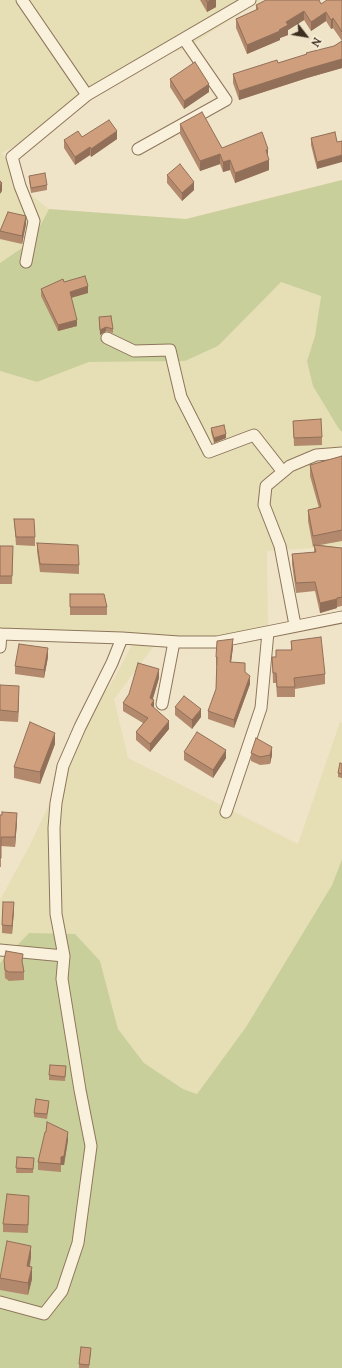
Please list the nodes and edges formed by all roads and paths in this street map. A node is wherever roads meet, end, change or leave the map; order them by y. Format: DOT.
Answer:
graph roads {
  1 [pos="22,0"];
  2 [pos="250,0"];
  3 [pos="184,39"];
  4 [pos="87,95"];
  5 [pos="138,149"];
  6 [pos="26,262"];
  7 [pos="106,338"];
  8 [pos="342,453"];
  9 [pos="283,472"];
  10 [pos="342,617"];
  11 [pos="295,625"];
  12 [pos="268,632"];
  13 [pos="1,634"];
  14 [pos="122,638"];
  15 [pos="174,642"];
  16 [pos="0,648"];
  17 [pos="162,704"];
  18 [pos="226,812"];
  19 [pos="0,950"];
  20 [pos="64,956"];
  21 [pos="0,1302"];
  1 -- 4 [label="street"];
  2 -- 3 [label="street"];
  3 -- 4 [label="street"];
  3 -- 5 [label="street"];
  4 -- 6 [label="street"];
  7 -- 9 [label="street"];
  8 -- 9 [label="street"];
  9 -- 11 [label="street"];
  10 -- 11 [label="street"];
  11 -- 12 [label="street"];
  12 -- 15 [label="street"];
  12 -- 18 [label="street"];
  13 -- 14 [label="street"];
  13 -- 16 [label="street"];
  14 -- 15 [label="street"];
  14 -- 20 [label="street"];
  15 -- 17 [label="street"];
  19 -- 20 [label="street"];
  20 -- 21 [label="street"];
}
